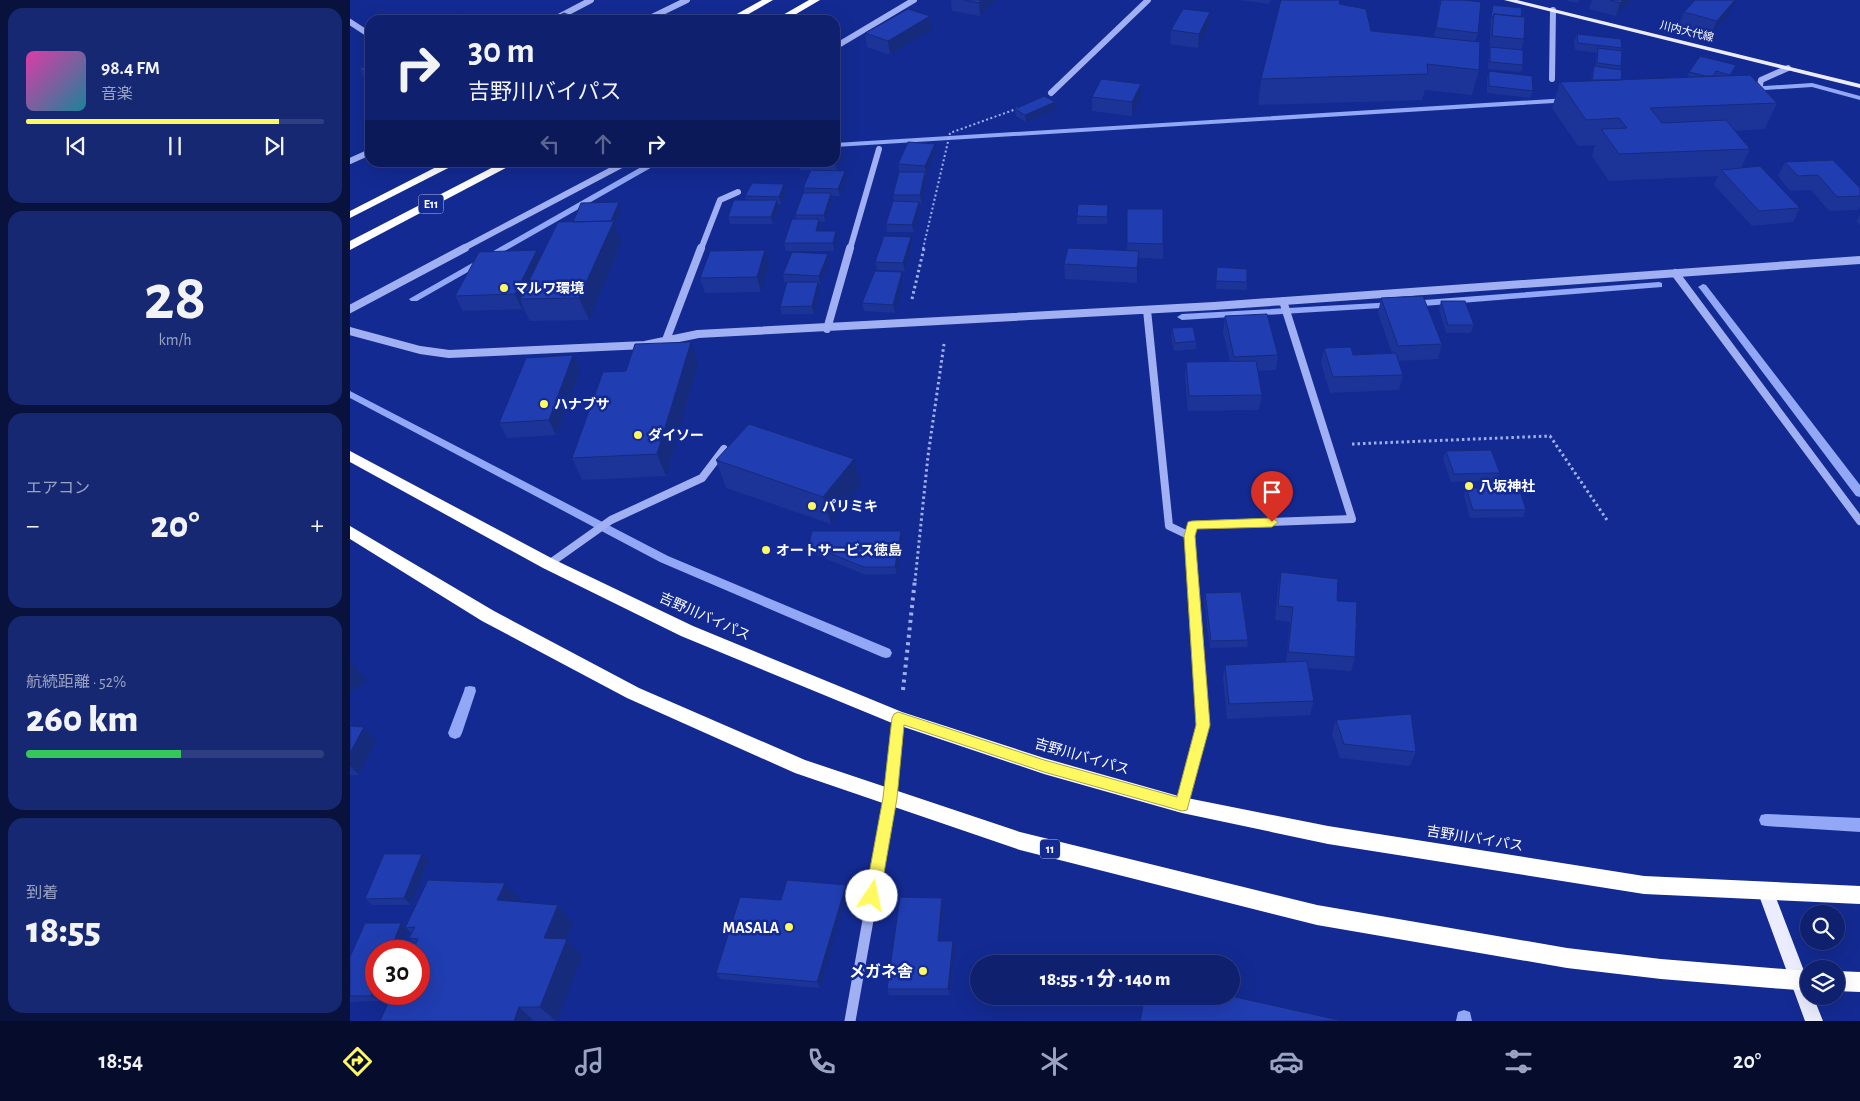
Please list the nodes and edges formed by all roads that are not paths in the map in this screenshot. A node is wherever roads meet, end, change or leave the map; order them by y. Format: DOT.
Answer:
graph roads {
  1 [pos="591,0"];
  2 [pos="687,0"];
  3 [pos="768,0"];
  4 [pos="816,0"];
  5 [pos="914,0"];
  6 [pos="1148,0"];
  7 [pos="1508,0"];
  8 [pos="1553,10"];
  9 [pos="562,15"];
  10 [pos="656,15"];
  11 [pos="740,15"];
  12 [pos="788,15"];
  13 [pos="350,22"];
  14 [pos="365,32"];
  15 [pos="840,44"];
  16 [pos="1788,68"];
  17 [pos="1552,79"];
  18 [pos="1860,86"];
  19 [pos="1051,93"];
  20 [pos="1758,95"];
  21 [pos="879,149"];
  22 [pos="365,154"];
  23 [pos="350,161"];
  24 [pos="445,167"];
  25 [pos="502,167"];
  26 [pos="619,167"];
  27 [pos="738,192"];
  28 [pos="350,216"];
  29 [pos="350,246"];
  30 [pos="1860,260"];
  31 [pos="1675,273"];
  32 [pos="1283,301"];
  33 [pos="350,310"];
  34 [pos="1147,310"];
  35 [pos="827,328"];
  36 [pos="350,332"];
  37 [pos="666,340"];
  38 [pos="724,449"];
  39 [pos="350,456"];
  40 [pos="1860,521"];
  41 [pos="350,532"];
  42 [pos="1190,536"];
  43 [pos="549,564"];
  44 [pos="898,718"];
  45 [pos="890,798"];
  46 [pos="1182,805"];
  47 [pos="1765,890"];
  48 [pos="1860,895"];
  49 [pos="1800,974"];
  50 [pos="1800,981"];
  51 [pos="1845,982"];
  52 [pos="1860,982"];
  53 [pos="1810,1005"];
  54 [pos="850,1021"];
  55 [pos="1814,1021"];
  1 -- 9 [label="street"];
  2 -- 10 [label="street"];
  3 -- 11 [label="highway"];
  4 -- 12 [label="highway"];
  5 -- 15 [label="street"];
  6 -- 19 [label="street"];
  7 -- 8 [label="main road, 川内大代線"];
  8 -- 16 [label="main road, 川内大代線"];
  8 -- 17 [label="street"];
  13 -- 14 [label="street"];
  16 -- 18 [label="main road, 川内大代線"];
  16 -- 20 [label="street"];
  21 -- 35 [label="street"];
  22 -- 23 [label="street"];
  24 -- 28 [label="highway, E11"];
  25 -- 29 [label="highway, E11"];
  26 -- 33 [label="street"];
  27 -- 37 [label="street"];
  30 -- 31 [label="street"];
  31 -- 32 [label="street"];
  31 -- 40 [label="street"];
  32 -- 34 [label="street"];
  32 -- 42 [label="street"];
  34 -- 35 [label="street"];
  34 -- 42 [label="street"];
  35 -- 37 [label="street"];
  36 -- 37 [label="street"];
  38 -- 43 [label="street"];
  39 -- 43 [label="highway, 吉野川バイパス"];
  41 -- 45 [label="highway, 11"];
  42 -- 46 [label="street"];
  43 -- 44 [label="highway, 吉野川バイパス"];
  44 -- 45 [label="street"];
  44 -- 46 [label="highway, 吉野川バイパス"];
  45 -- 50 [label="highway, 11"];
  45 -- 54 [label="street"];
  46 -- 47 [label="highway, 吉野川バイパス"];
  47 -- 48 [label="highway, 吉野川バイパス"];
  47 -- 49 [label="main road"];
  51 -- 52 [label="highway"];
  53 -- 55 [label="main road"];
}
